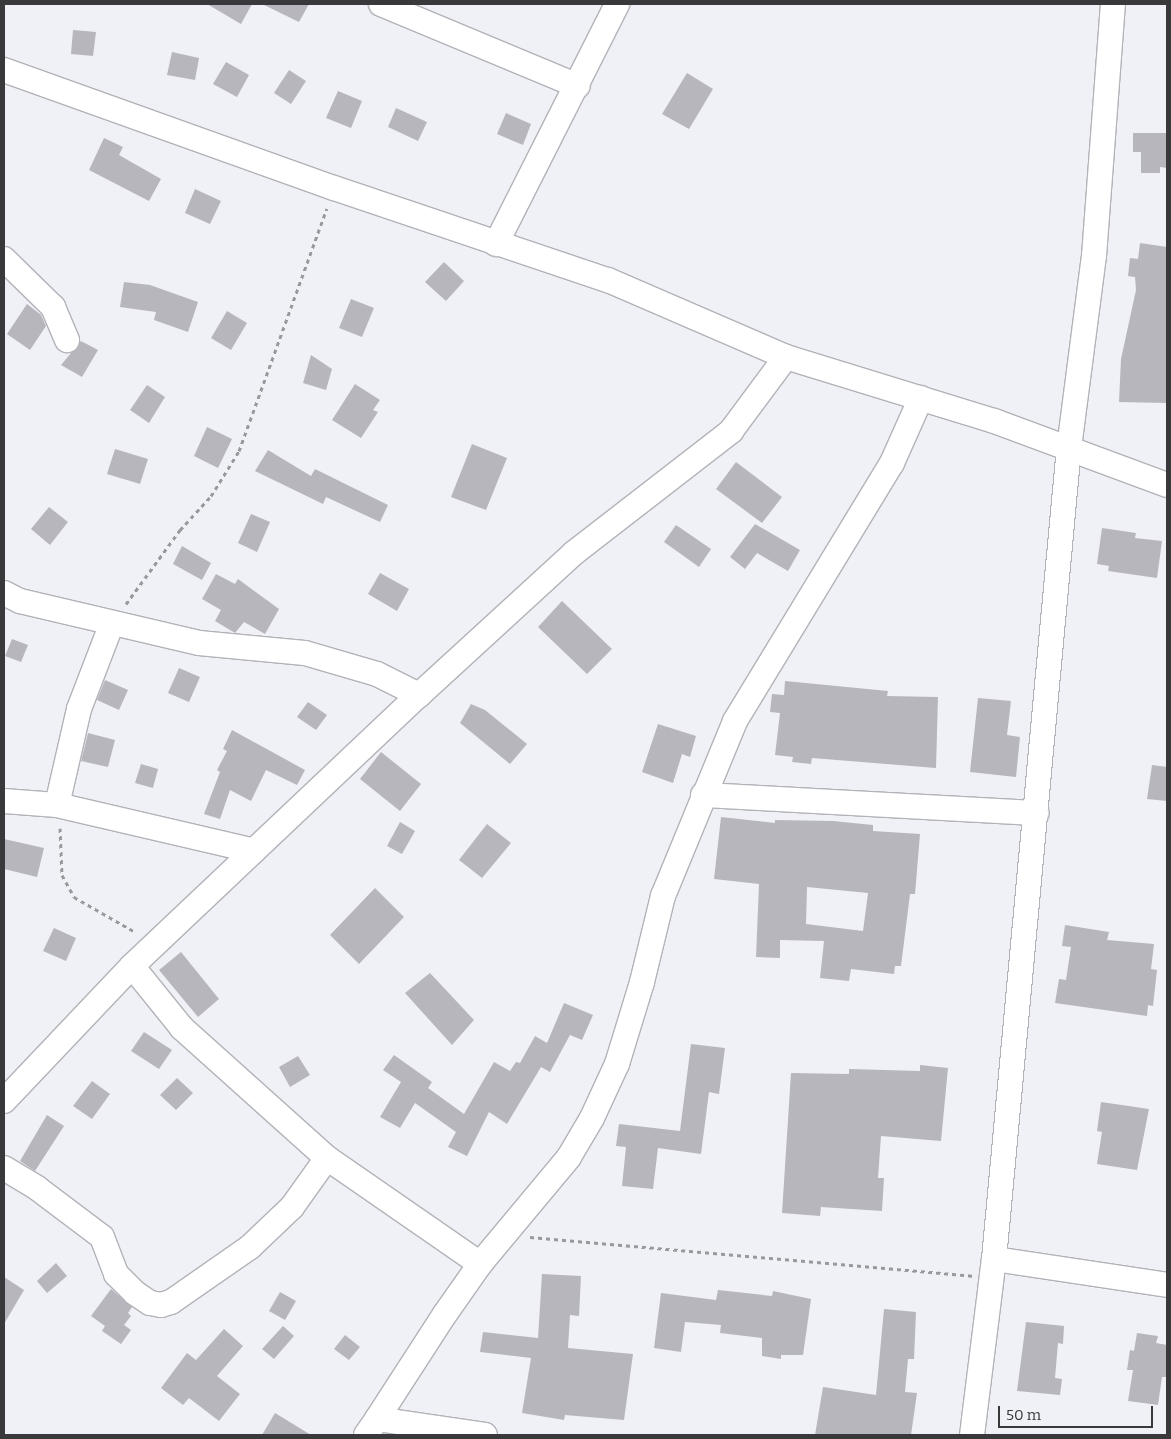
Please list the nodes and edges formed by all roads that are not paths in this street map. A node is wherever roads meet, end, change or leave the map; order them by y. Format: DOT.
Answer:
graph roads {
  1 [pos="381,4"];
  2 [pos="617,4"];
  3 [pos="1114,4"];
  4 [pos="4,70"];
  5 [pos="578,86"];
  6 [pos="496,244"];
  7 [pos="4,259"];
  8 [pos="67,340"];
  9 [pos="786,357"];
  10 [pos="921,398"];
  11 [pos="1069,448"];
  12 [pos="1167,485"];
  13 [pos="4,593"];
  14 [pos="112,623"];
  15 [pos="419,695"];
  16 [pos="703,795"];
  17 [pos="4,801"];
  18 [pos="57,804"];
  19 [pos="1037,813"];
  20 [pos="254,851"];
  21 [pos="132,966"];
  22 [pos="4,1102"];
  23 [pos="327,1158"];
  24 [pos="4,1168"];
  25 [pos="480,1264"];
  26 [pos="993,1268"];
  27 [pos="1167,1285"];
  28 [pos="372,1427"];
  29 [pos="484,1435"];
  30 [pos="972,1435"];
  1 -- 5 [label="street"];
  2 -- 5 [label="street"];
  3 -- 11 [label="street"];
  4 -- 6 [label="street"];
  5 -- 6 [label="street"];
  6 -- 9 [label="street"];
  7 -- 8 [label="street"];
  9 -- 10 [label="street"];
  9 -- 15 [label="street"];
  10 -- 11 [label="street"];
  10 -- 16 [label="street"];
  11 -- 12 [label="street"];
  11 -- 19 [label="street"];
  13 -- 14 [label="street"];
  14 -- 15 [label="street"];
  14 -- 18 [label="street"];
  15 -- 20 [label="street"];
  16 -- 19 [label="street"];
  16 -- 25 [label="street"];
  17 -- 18 [label="street"];
  18 -- 20 [label="street"];
  19 -- 26 [label="street"];
  20 -- 21 [label="street"];
  21 -- 22 [label="street"];
  21 -- 23 [label="street"];
  23 -- 24 [label="street"];
  23 -- 25 [label="street"];
  25 -- 28 [label="street"];
  26 -- 27 [label="street"];
  26 -- 30 [label="street"];
  28 -- 29 [label="street"];
}
